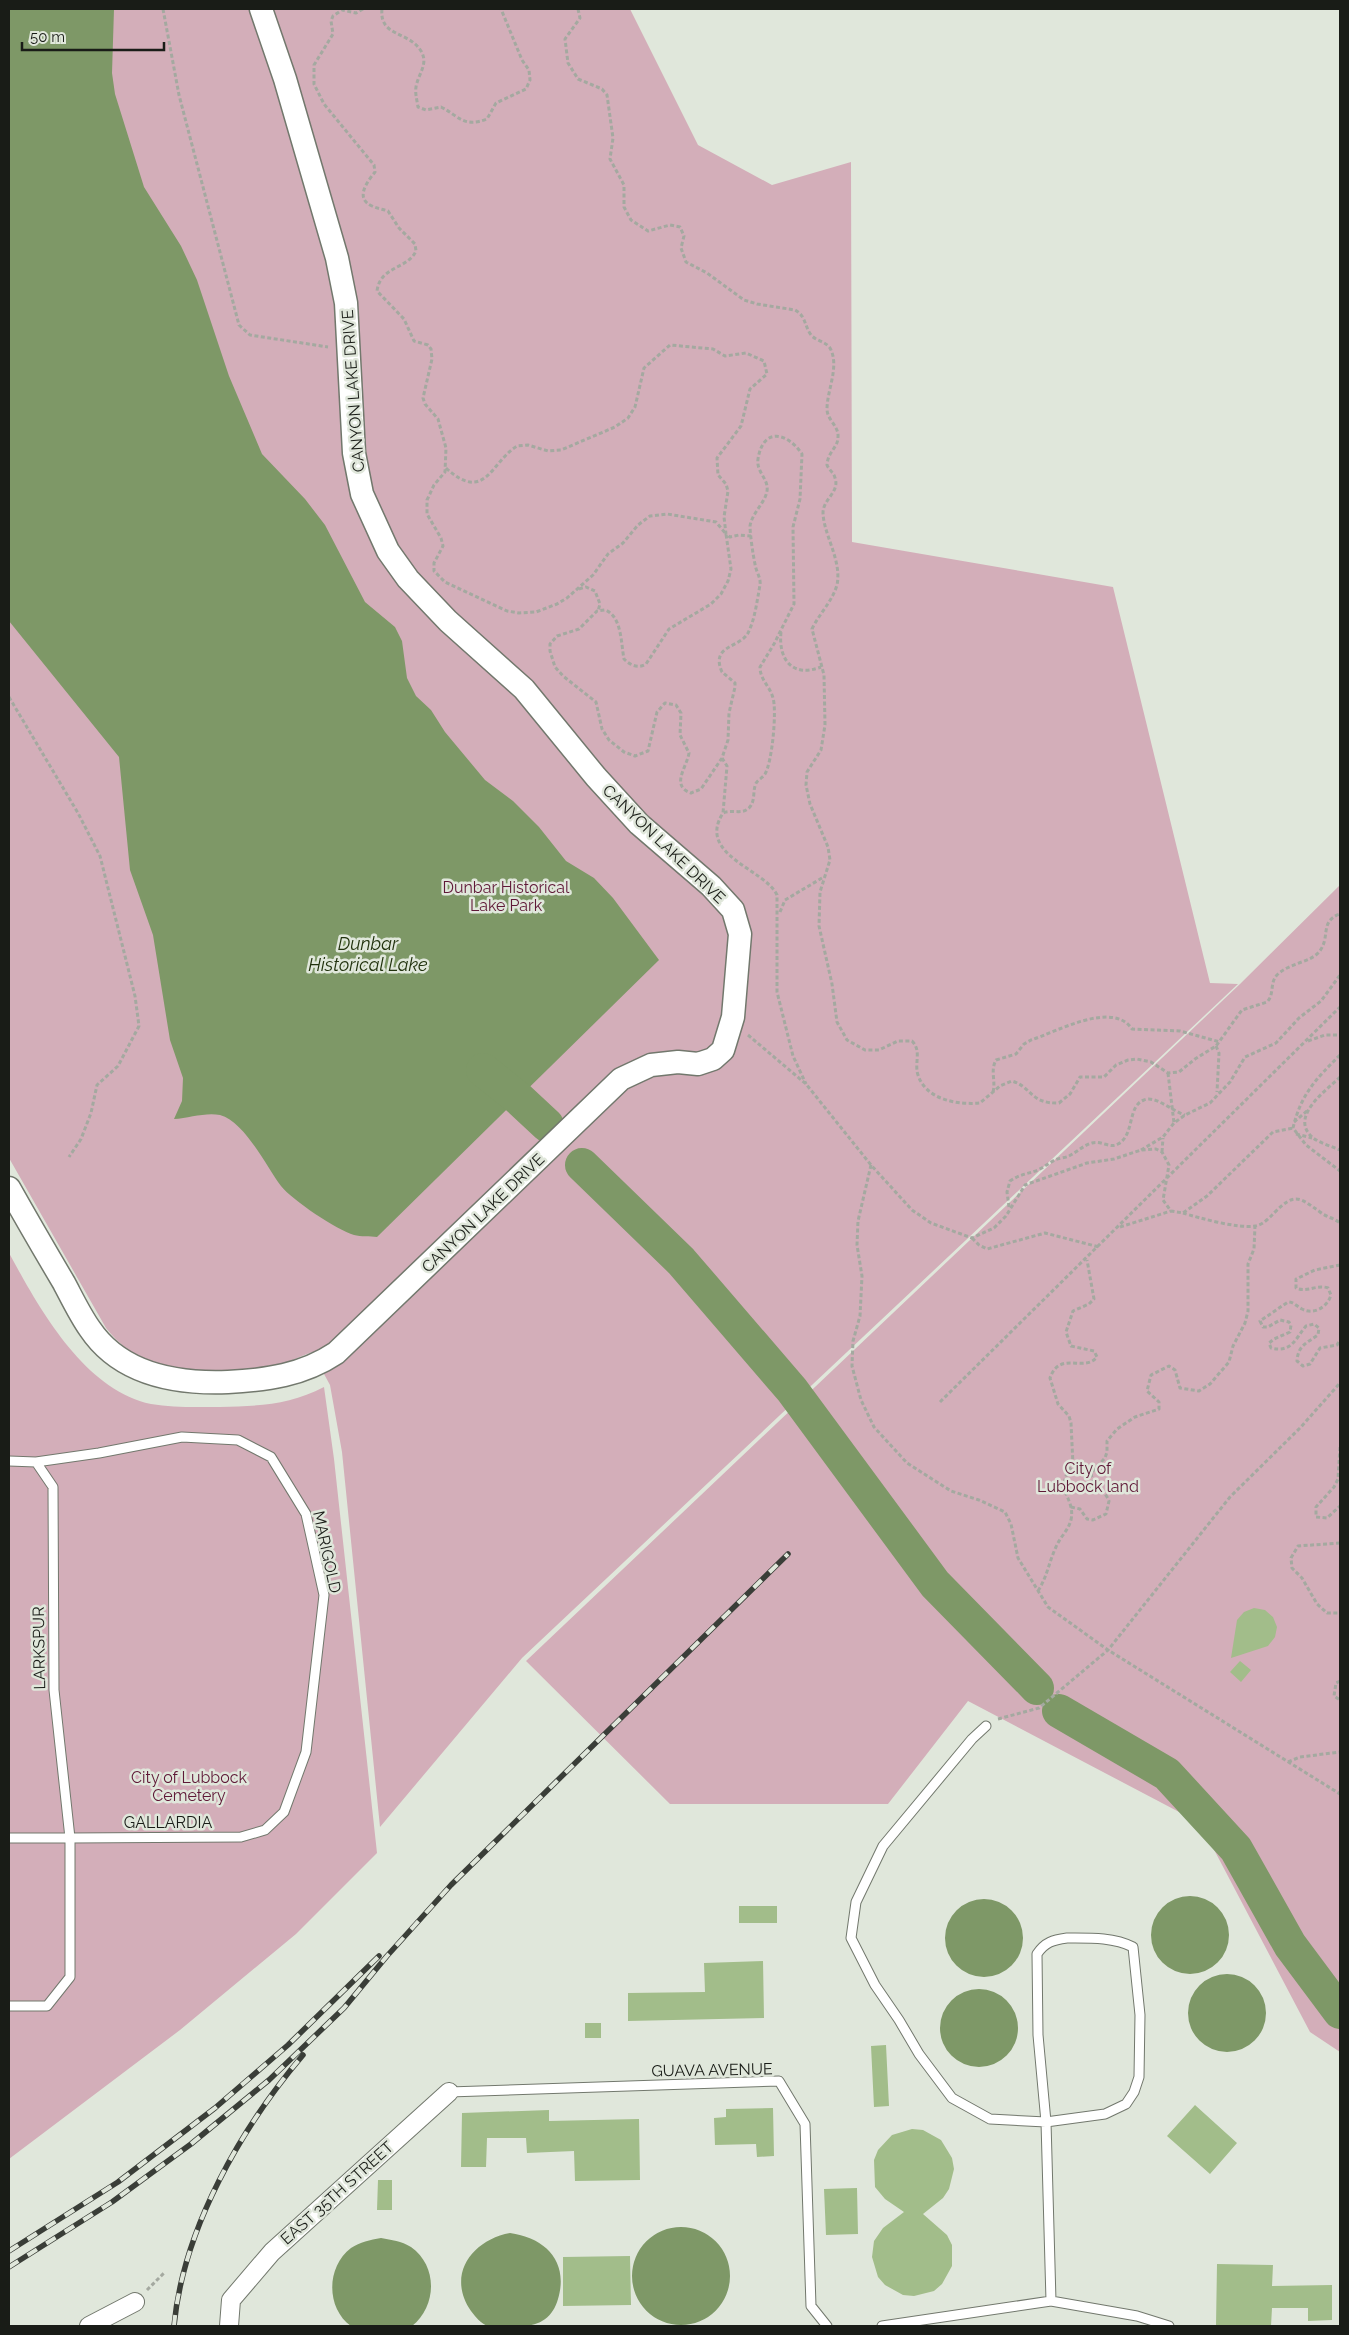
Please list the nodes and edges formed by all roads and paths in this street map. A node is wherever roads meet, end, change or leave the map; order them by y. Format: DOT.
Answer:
graph roads {
  1 [pos="163,9"];
  2 [pos="262,9"];
  3 [pos="363,9"];
  4 [pos="382,9"];
  5 [pos="501,9"];
  6 [pos="578,9"];
  7 [pos="348,351"];
  8 [pos="446,468"];
  9 [pos="726,534"];
  10 [pos="751,536"];
  11 [pos="577,590"];
  12 [pos="597,612"];
  13 [pos="782,627"];
  14 [pos="821,667"];
  15 [pos="9,697"];
  16 [pos="722,758"];
  17 [pos="723,813"];
  18 [pos="823,878"];
  19 [pos="1340,914"];
  20 [pos="778,916"];
  21 [pos="1340,975"];
  22 [pos="1340,1008"];
  23 [pos="734,1017"];
  24 [pos="1340,1035"];
  25 [pos="1220,1042"];
  26 [pos="1305,1042"];
  27 [pos="1216,1046"];
  28 [pos="1340,1055"];
  29 [pos="1168,1073"];
  30 [pos="1340,1078"];
  31 [pos="806,1084"];
  32 [pos="993,1093"];
  33 [pos="1216,1095"];
  34 [pos="1307,1111"];
  35 [pos="1174,1112"];
  36 [pos="1185,1115"];
  37 [pos="1294,1122"];
  38 [pos="1174,1123"];
  39 [pos="1293,1128"];
  40 [pos="1296,1134"];
  41 [pos="1163,1137"];
  42 [pos="1313,1138"];
  43 [pos="1141,1150"];
  44 [pos="1340,1150"];
  45 [pos="1162,1152"];
  46 [pos="69,1157"];
  47 [pos="871,1165"];
  48 [pos="1340,1171"];
  49 [pos="1168,1179"];
  50 [pos="9,1188"];
  51 [pos="1009,1211"];
  52 [pos="1171,1211"];
  53 [pos="1182,1213"];
  54 [pos="1340,1221"];
  55 [pos="1255,1226"];
  56 [pos="1120,1227"];
  57 [pos="972,1238"];
  58 [pos="1100,1247"];
  59 [pos="1087,1260"];
  60 [pos="1340,1265"];
  61 [pos="1340,1340"];
  62 [pos="1340,1383"];
  63 [pos="940,1402"];
  64 [pos="1340,1447"];
  65 [pos="9,1461"];
  66 [pos="36,1462"];
  67 [pos="1340,1506"];
  68 [pos="1071,1507"];
  69 [pos="1340,1543"];
  70 [pos="1038,1591"];
  71 [pos="1340,1612"];
  72 [pos="1108,1650"];
  73 [pos="1340,1681"];
  74 [pos="1340,1700"];
  75 [pos="986,1726"];
  76 [pos="1340,1752"];
  77 [pos="1288,1762"];
  78 [pos="1340,1794"];
  79 [pos="265,1830"];
  80 [pos="9,1838"];
  81 [pos="70,1838"];
  82 [pos="9,2006"];
  83 [pos="449,2092"];
  84 [pos="1046,2122"];
  85 [pos="1052,2301"];
  86 [pos="135,2302"];
  87 [pos="89,2326"];
  88 [pos="229,2326"];
  89 [pos="827,2326"];
  90 [pos="882,2326"];
  91 [pos="1169,2326"];
  1 -- 7 [label="path"];
  2 -- 7 [label="street, CANYON LAKE DRIVE"];
  3 -- 8 [label="path"];
  4 -- 5 [label="path"];
  6 -- 14 [label="path"];
  7 -- 23 [label="street, CANYON LAKE DRIVE"];
  8 -- 9 [label="path"];
  8 -- 11 [label="path"];
  9 -- 10 [label="path"];
  9 -- 11 [label="path"];
  9 -- 12 [label="path"];
  10 -- 13 [label="path"];
  10 -- 16 [label="path"];
  11 -- 12 [label="path"];
  12 -- 16 [label="path"];
  13 -- 14 [label="path"];
  13 -- 17 [label="path"];
  14 -- 18 [label="path"];
  15 -- 46 [label="path"];
  16 -- 17 [label="path"];
  17 -- 20 [label="path"];
  18 -- 20 [label="path"];
  18 -- 32 [label="path"];
  19 -- 25 [label="path"];
  20 -- 31 [label="path"];
  21 -- 33 [label="path"];
  22 -- 26 [label="path"];
  23 -- 31 [label="path"];
  23 -- 50 [label="street, CANYON LAKE DRIVE"];
  24 -- 26 [label="path"];
  25 -- 27 [label="path"];
  25 -- 32 [label="path"];
  26 -- 49 [label="path"];
  27 -- 29 [label="path"];
  27 -- 33 [label="path"];
  28 -- 37 [label="path"];
  29 -- 32 [label="path"];
  29 -- 35 [label="path"];
  30 -- 34 [label="path"];
  31 -- 47 [label="path"];
  33 -- 36 [label="path"];
  34 -- 37 [label="path"];
  34 -- 42 [label="path"];
  35 -- 36 [label="path"];
  35 -- 38 [label="path"];
  35 -- 51 [label="path"];
  36 -- 38 [label="path"];
  37 -- 39 [label="path"];
  38 -- 41 [label="path"];
  39 -- 40 [label="path"];
  39 -- 53 [label="path"];
  40 -- 42 [label="path"];
  40 -- 48 [label="path"];
  41 -- 43 [label="path"];
  41 -- 45 [label="path"];
  42 -- 44 [label="path"];
  43 -- 45 [label="path"];
  43 -- 51 [label="path"];
  45 -- 49 [label="path"];
  47 -- 57 [label="path"];
  47 -- 70 [label="path"];
  49 -- 52 [label="path"];
  49 -- 56 [label="path"];
  51 -- 57 [label="path"];
  52 -- 53 [label="path"];
  52 -- 56 [label="path"];
  53 -- 55 [label="path"];
  54 -- 55 [label="path"];
  55 -- 68 [label="path"];
  56 -- 58 [label="path"];
  57 -- 58 [label="path"];
  58 -- 59 [label="path"];
  59 -- 63 [label="path"];
  59 -- 68 [label="path"];
  60 -- 61 [label="path"];
  62 -- 72 [label="path"];
  64 -- 67 [label="path"];
  65 -- 66 [label="lane, MARIGOLD"];
  66 -- 79 [label="lane, MARIGOLD"];
  66 -- 81 [label="lane, LARKSPUR"];
  68 -- 70 [label="path"];
  69 -- 71 [label="path"];
  70 -- 72 [label="path"];
  72 -- 75 [label="path"];
  72 -- 77 [label="path"];
  73 -- 74 [label="path"];
  75 -- 84 [label="lane"];
  76 -- 77 [label="path"];
  77 -- 78 [label="path"];
  79 -- 81 [label="lane, GALLARDIA"];
  80 -- 81 [label="lane, GALLARDIA"];
  81 -- 82 [label="lane"];
  83 -- 88 [label="street, EAST 35TH STREET"];
  83 -- 89 [label="lane, GUAVA AVENUE"];
  84 -- 84 [label="lane"];
  84 -- 85 [label="lane"];
  85 -- 90 [label="lane"];
  85 -- 91 [label="lane"];
  86 -- 87 [label="street"];
}
